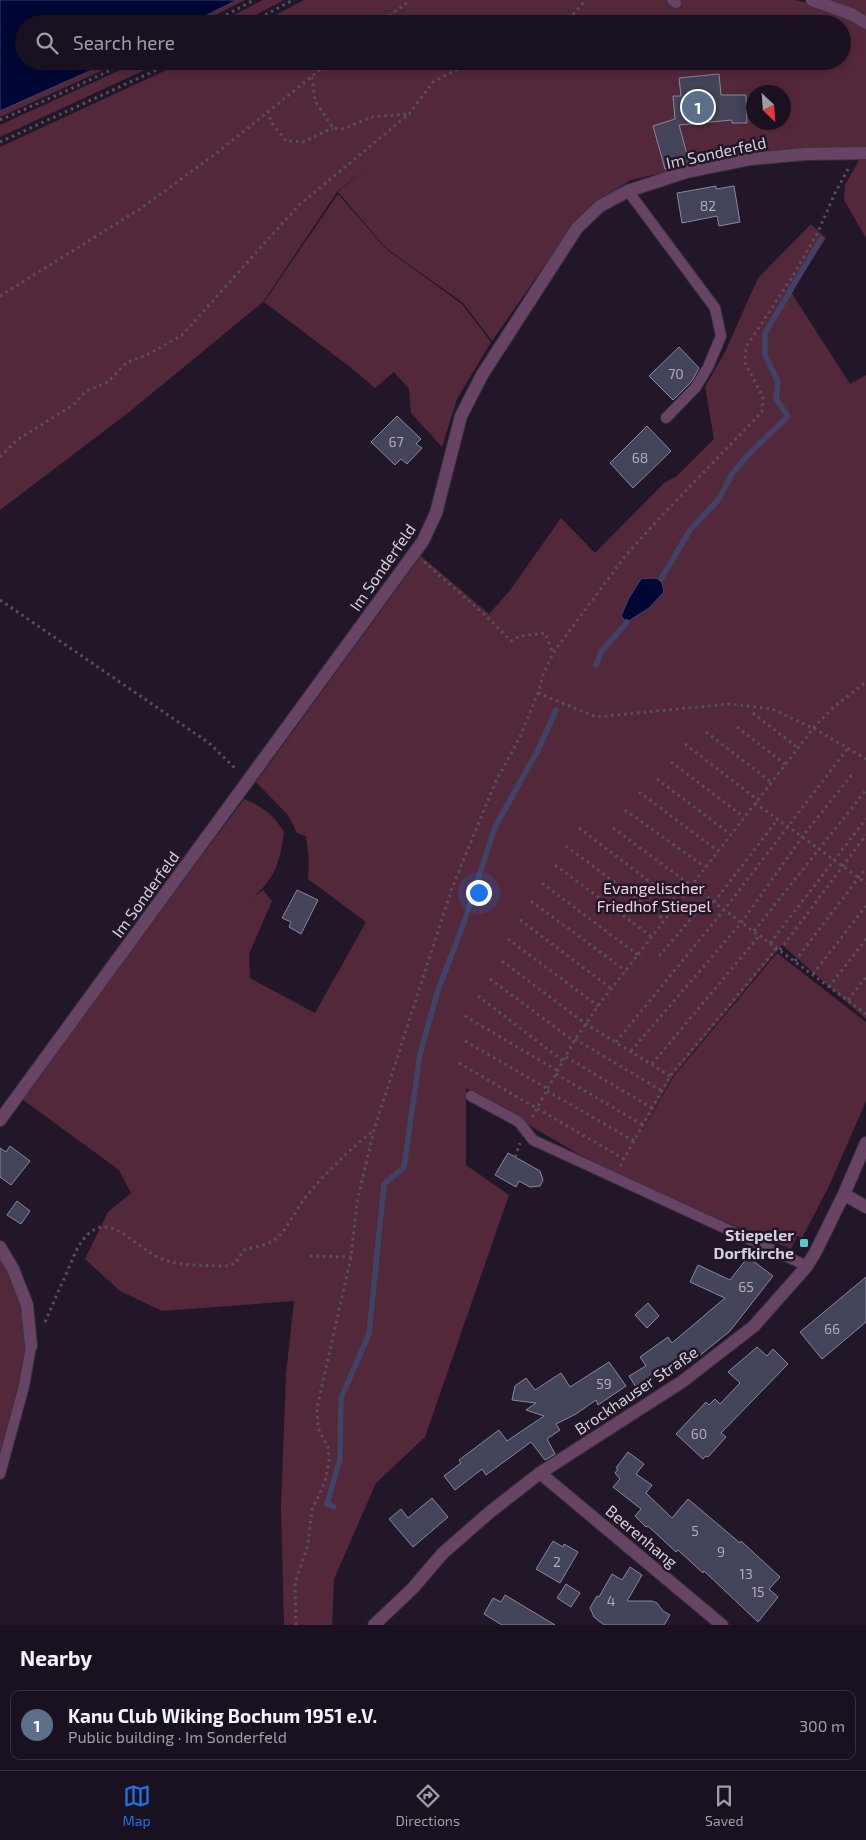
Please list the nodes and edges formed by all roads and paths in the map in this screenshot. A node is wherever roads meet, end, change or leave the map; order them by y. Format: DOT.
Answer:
graph roads {
  1 [pos="254,0"];
  2 [pos="293,0"];
  3 [pos="410,0"];
  4 [pos="586,0"];
  5 [pos="812,0"];
  6 [pos="226,15"];
  7 [pos="265,15"];
  8 [pos="391,15"];
  9 [pos="572,15"];
  10 [pos="866,23"];
  11 [pos="111,70"];
  12 [pos="156,70"];
  13 [pos="320,70"];
  14 [pos="456,70"];
  15 [pos="312,77"];
  16 [pos="268,111"];
  17 [pos="409,114"];
  18 [pos="0,120"];
  19 [pos="333,128"];
  20 [pos="0,142"];
  21 [pos="862,153"];
  22 [pos="628,191"];
  23 [pos="0,296"];
  24 [pos="666,418"];
  25 [pos="0,457"];
  26 [pos="414,554"];
  27 [pos="0,600"];
  28 [pos="554,653"];
  29 [pos="866,682"];
  30 [pos="538,693"];
  31 [pos="753,713"];
  32 [pos="737,727"];
  33 [pos="813,728"];
  34 [pos="706,732"];
  35 [pos="685,744"];
  36 [pos="798,748"];
  37 [pos="848,748"];
  38 [pos="866,759"];
  39 [pos="671,762"];
  40 [pos="785,764"];
  41 [pos="853,773"];
  42 [pos="657,778"];
  43 [pos="771,782"];
  44 [pos="246,783"];
  45 [pos="866,790"];
  46 [pos="639,792"];
  47 [pos="756,801"];
  48 [pos="625,810"];
  49 [pos="744,817"];
  50 [pos="778,819"];
  51 [pos="866,819"];
  52 [pos="788,826"];
  53 [pos="579,828"];
  54 [pos="613,828"];
  55 [pos="730,834"];
  56 [pos="866,835"];
  57 [pos="802,837"];
  58 [pos="566,846"];
  59 [pos="820,850"];
  60 [pos="718,851"];
  61 [pos="834,860"];
  62 [pos="556,865"];
  63 [pos="842,866"];
  64 [pos="705,867"];
  65 [pos="866,868"];
  66 [pos="858,878"];
  67 [pos="542,883"];
  68 [pos="866,883"];
  69 [pos="691,886"];
  70 [pos="708,899"];
  71 [pos="531,901"];
  72 [pos="714,902"];
  73 [pos="678,903"];
  74 [pos="866,906"];
  75 [pos="724,910"];
  76 [pos="520,920"];
  77 [pos="665,920"];
  78 [pos="742,922"];
  79 [pos="754,931"];
  80 [pos="760,935"];
  81 [pos="652,937"];
  82 [pos="508,939"];
  83 [pos="866,939"];
  84 [pos="770,943"];
  85 [pos="778,949"];
  86 [pos="638,955"];
  87 [pos="659,956"];
  88 [pos="502,961"];
  89 [pos="795,961"];
  90 [pos="626,971"];
  91 [pos="813,974"];
  92 [pos="866,977"];
  93 [pos="490,979"];
  94 [pos="830,987"];
  95 [pos="612,988"];
  96 [pos="478,996"];
  97 [pos="848,1000"];
  98 [pos="598,1006"];
  99 [pos="866,1013"];
  100 [pos="465,1016"];
  101 [pos="586,1024"];
  102 [pos="575,1040"];
  103 [pos="465,1041"];
  104 [pos="616,1042"];
  105 [pos="630,1051"];
  106 [pos="566,1056"];
  107 [pos="563,1061"];
  108 [pos="459,1063"];
  109 [pos="652,1064"];
  110 [pos="557,1072"];
  111 [pos="670,1076"];
  112 [pos="547,1090"];
  113 [pos="662,1091"];
  114 [pos="471,1096"];
  115 [pos="538,1107"];
  116 [pos="652,1108"];
  117 [pos="0,1120"];
  118 [pos="643,1125"];
  119 [pos="374,1130"];
  120 [pos="525,1132"];
  121 [pos="634,1140"];
  122 [pos="866,1143"];
  123 [pos="514,1156"];
  124 [pos="624,1159"];
  125 [pos="614,1177"];
  126 [pos="844,1194"];
  127 [pos="866,1207"];
  128 [pos="0,1247"];
  129 [pos="310,1256"];
  130 [pos="351,1257"];
  131 [pos="807,1266"];
  132 [pos="43,1327"];
  133 [pos="31,1346"];
  134 [pos="540,1473"];
  135 [pos="0,1474"];
  136 [pos="296,1625"];
  137 [pos="374,1625"];
  138 [pos="722,1625"];
  1 -- 6 [label="path"];
  2 -- 7 [label="path"];
  3 -- 8 [label="path"];
  4 -- 9 [label="path"];
  5 -- 10 [label="street"];
  11 -- 18 [label="path"];
  12 -- 20 [label="path"];
  13 -- 15 [label="path"];
  14 -- 17 [label="path"];
  15 -- 16 [label="path"];
  15 -- 19 [label="path"];
  16 -- 19 [label="path"];
  16 -- 23 [label="path"];
  17 -- 19 [label="path"];
  17 -- 25 [label="path"];
  21 -- 22 [label="street, Im Sonderfeld"];
  21 -- 28 [label="path"];
  22 -- 24 [label="lane"];
  22 -- 26 [label="street, Im Sonderfeld"];
  26 -- 28 [label="path"];
  26 -- 44 [label="street, Im Sonderfeld"];
  27 -- 44 [label="path"];
  28 -- 30 [label="path"];
  29 -- 33 [label="path"];
  30 -- 33 [label="path"];
  30 -- 119 [label="path"];
  31 -- 36 [label="path"];
  32 -- 40 [label="path"];
  33 -- 36 [label="path"];
  33 -- 37 [label="path"];
  34 -- 43 [label="path"];
  35 -- 47 [label="path"];
  36 -- 40 [label="path"];
  37 -- 38 [label="path"];
  37 -- 52 [label="path"];
  39 -- 49 [label="path"];
  40 -- 43 [label="path"];
  41 -- 57 [label="path"];
  42 -- 55 [label="path"];
  43 -- 47 [label="path"];
  44 -- 117 [label="street, Im Sonderfeld"];
  45 -- 59 [label="path"];
  46 -- 60 [label="path"];
  47 -- 49 [label="path"];
  47 -- 50 [label="path"];
  48 -- 64 [label="path"];
  49 -- 55 [label="path"];
  50 -- 52 [label="path"];
  50 -- 72 [label="path"];
  51 -- 61 [label="path"];
  52 -- 57 [label="path"];
  52 -- 75 [label="path"];
  53 -- 73 [label="path"];
  54 -- 69 [label="path"];
  55 -- 60 [label="path"];
  56 -- 63 [label="path"];
  57 -- 59 [label="path"];
  57 -- 78 [label="path"];
  58 -- 77 [label="path"];
  59 -- 61 [label="path"];
  59 -- 79 [label="path"];
  60 -- 64 [label="path"];
  61 -- 63 [label="path"];
  61 -- 84 [label="path"];
  62 -- 81 [label="path"];
  63 -- 66 [label="path"];
  63 -- 85 [label="path"];
  64 -- 69 [label="path"];
  65 -- 66 [label="path"];
  66 -- 68 [label="path"];
  66 -- 89 [label="path"];
  67 -- 86 [label="path"];
  69 -- 70 [label="path"];
  69 -- 73 [label="path"];
  70 -- 72 [label="path"];
  70 -- 87 [label="path"];
  71 -- 90 [label="path"];
  72 -- 75 [label="path"];
  73 -- 77 [label="path"];
  74 -- 91 [label="path"];
  75 -- 78 [label="path"];
  75 -- 104 [label="path"];
  76 -- 95 [label="path"];
  77 -- 81 [label="path"];
  78 -- 79 [label="path"];
  78 -- 105 [label="path"];
  79 -- 80 [label="path"];
  80 -- 84 [label="path"];
  80 -- 109 [label="path"];
  81 -- 86 [label="path"];
  82 -- 98 [label="path"];
  83 -- 94 [label="path"];
  84 -- 85 [label="path"];
  85 -- 89 [label="path"];
  85 -- 111 [label="path"];
  86 -- 90 [label="path"];
  88 -- 101 [label="path"];
  89 -- 91 [label="path"];
  90 -- 95 [label="path"];
  91 -- 94 [label="path"];
  92 -- 97 [label="path"];
  93 -- 102 [label="path"];
  94 -- 97 [label="path"];
  95 -- 98 [label="path"];
  96 -- 107 [label="path"];
  97 -- 99 [label="path"];
  98 -- 101 [label="path"];
  100 -- 110 [label="path"];
  101 -- 102 [label="path"];
  101 -- 104 [label="path"];
  102 -- 106 [label="path"];
  102 -- 113 [label="path"];
  103 -- 112 [label="path"];
  104 -- 105 [label="path"];
  105 -- 109 [label="path"];
  106 -- 107 [label="path"];
  106 -- 116 [label="path"];
  107 -- 110 [label="path"];
  108 -- 115 [label="path"];
  109 -- 111 [label="path"];
  110 -- 112 [label="path"];
  110 -- 118 [label="path"];
  111 -- 113 [label="path"];
  112 -- 115 [label="path"];
  112 -- 121 [label="path"];
  113 -- 116 [label="path"];
  114 -- 120 [label="lane"];
  115 -- 120 [label="path"];
  115 -- 124 [label="path"];
  116 -- 118 [label="path"];
  118 -- 121 [label="path"];
  119 -- 130 [label="path"];
  119 -- 132 [label="path"];
  120 -- 123 [label="path"];
  120 -- 125 [label="lane"];
  121 -- 124 [label="path"];
  122 -- 126 [label="street, Brockhauser Straße"];
  124 -- 125 [label="path"];
  125 -- 131 [label="lane"];
  126 -- 127 [label="street"];
  126 -- 131 [label="street, Brockhauser Straße"];
  128 -- 133 [label="street"];
  129 -- 130 [label="path"];
  130 -- 136 [label="path"];
  131 -- 134 [label="street, Brockhauser Straße"];
  133 -- 135 [label="lane"];
  134 -- 137 [label="street, Brockhauser Straße"];
  134 -- 138 [label="street, Beerenhang"];
}
